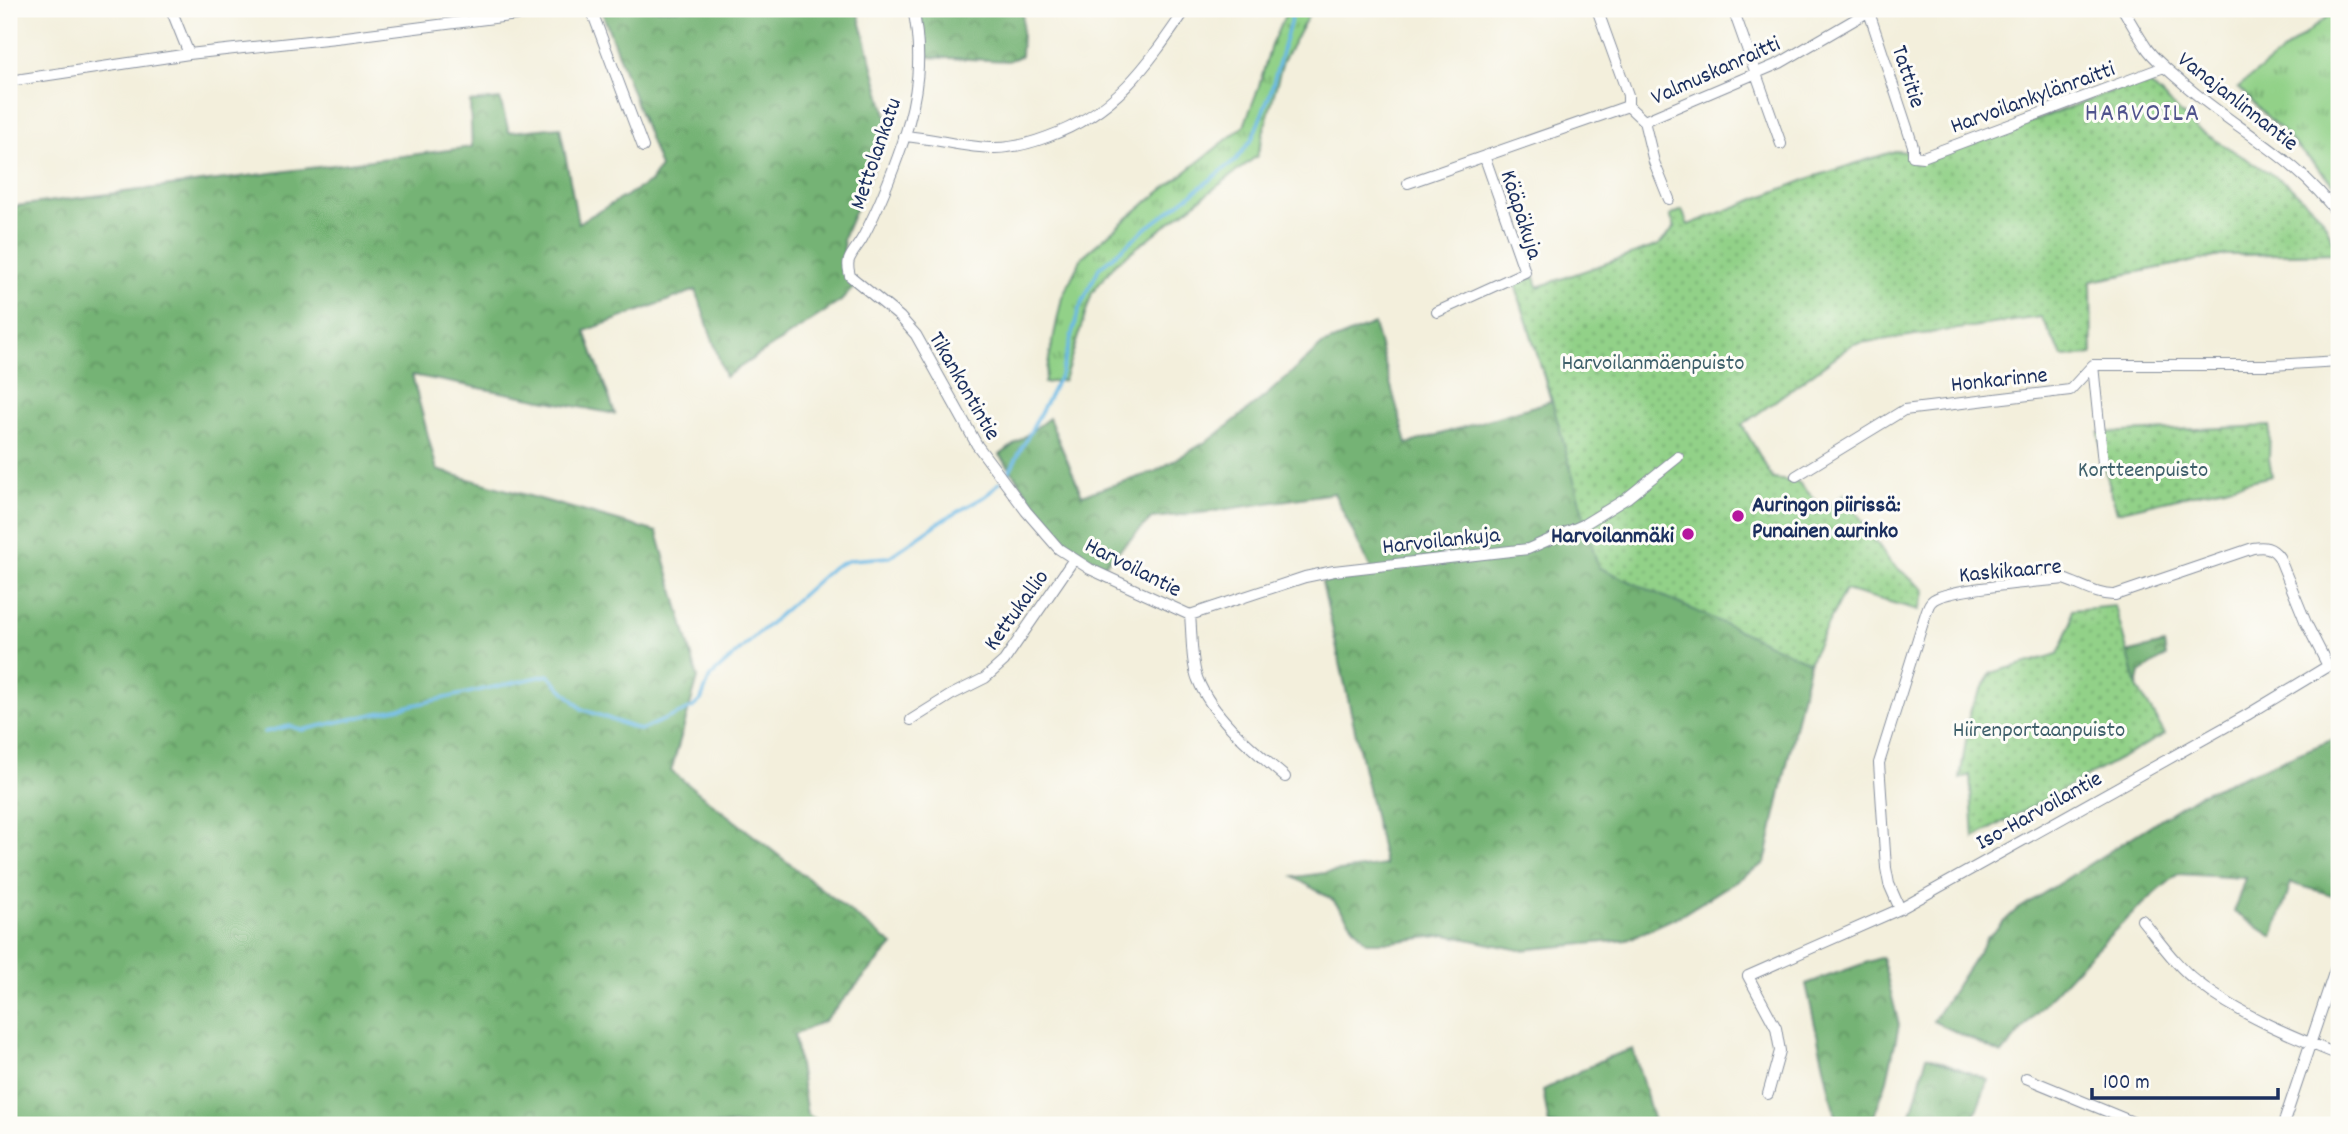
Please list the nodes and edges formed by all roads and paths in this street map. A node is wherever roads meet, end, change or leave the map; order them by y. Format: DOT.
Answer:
graph roads {
  1 [pos="171,9"];
  2 [pos="564,9"];
  3 [pos="591,9"];
  4 [pos="913,9"];
  5 [pos="1186,9"];
  6 [pos="1597,9"];
  7 [pos="1733,9"];
  8 [pos="2123,9"];
  9 [pos="1870,10"];
  10 [pos="189,54"];
  11 [pos="2165,67"];
  12 [pos="1756,75"];
  13 [pos="9,81"];
  14 [pos="1628,106"];
  15 [pos="1644,121"];
  16 [pos="904,136"];
  17 [pos="1781,144"];
  18 [pos="643,147"];
  19 [pos="1913,156"];
  20 [pos="1485,158"];
  21 [pos="1408,183"];
  22 [pos="1668,199"];
  23 [pos="2339,216"];
  24 [pos="848,266"];
  25 [pos="1437,312"];
  26 [pos="2339,361"];
  27 [pos="2093,365"];
  28 [pos="1678,457"];
  29 [pos="2103,463"];
  30 [pos="991,464"];
  31 [pos="1796,476"];
  32 [pos="1074,559"];
  33 [pos="1189,615"];
  34 [pos="2339,663"];
  35 [pos="2328,666"];
  36 [pos="911,720"];
  37 [pos="1285,776"];
  38 [pos="1900,909"];
  39 [pos="2142,920"];
  40 [pos="2339,958"];
  41 [pos="2310,1044"];
  42 [pos="2339,1055"];
  43 [pos="2026,1078"];
  44 [pos="1768,1094"];
  45 [pos="2140,1125"];
  46 [pos="2283,1125"];
  1 -- 10 [label="street"];
  2 -- 10 [label="street"];
  3 -- 18 [label="street"];
  4 -- 16 [label="street, Mettolankatu"];
  5 -- 16 [label="street"];
  6 -- 14 [label="street"];
  7 -- 12 [label="street"];
  8 -- 11 [label="street, Vanajanlinnantie"];
  9 -- 12 [label="street, Valmuskanraitti"];
  9 -- 19 [label="street, Tattitie"];
  10 -- 13 [label="street"];
  11 -- 19 [label="street, Harvoilankylänraitti"];
  11 -- 23 [label="street, Vanajanlinnantie"];
  12 -- 15 [label="street, Valmuskanraitti"];
  12 -- 17 [label="street"];
  14 -- 15 [label="street"];
  14 -- 20 [label="street, Valmuskanraitti"];
  15 -- 22 [label="street"];
  16 -- 24 [label="street, Mettolankatu"];
  20 -- 21 [label="street, Valmuskanraitti"];
  20 -- 25 [label="street, Kääpäkuja"];
  24 -- 30 [label="street, Tikankontintie"];
  26 -- 27 [label="street"];
  27 -- 29 [label="street"];
  27 -- 31 [label="street, Honkarinne"];
  28 -- 33 [label="street, Harvoilankuja"];
  30 -- 32 [label="street, Harvoilantie"];
  32 -- 33 [label="street, Harvoilantie"];
  32 -- 36 [label="street, Kettukallio"];
  33 -- 37 [label="street, Harvoilantie"];
  34 -- 35 [label="street, Iso-Harvoilantie"];
  35 -- 38 [label="street, Iso-Harvoilantie"];
  35 -- 38 [label="street, Kaskikaarre"];
  38 -- 44 [label="street, Iso-Harvoilantie"];
  39 -- 41 [label="street"];
  40 -- 41 [label="street"];
  41 -- 42 [label="street"];
  41 -- 46 [label="street"];
  43 -- 45 [label="street"];
}
